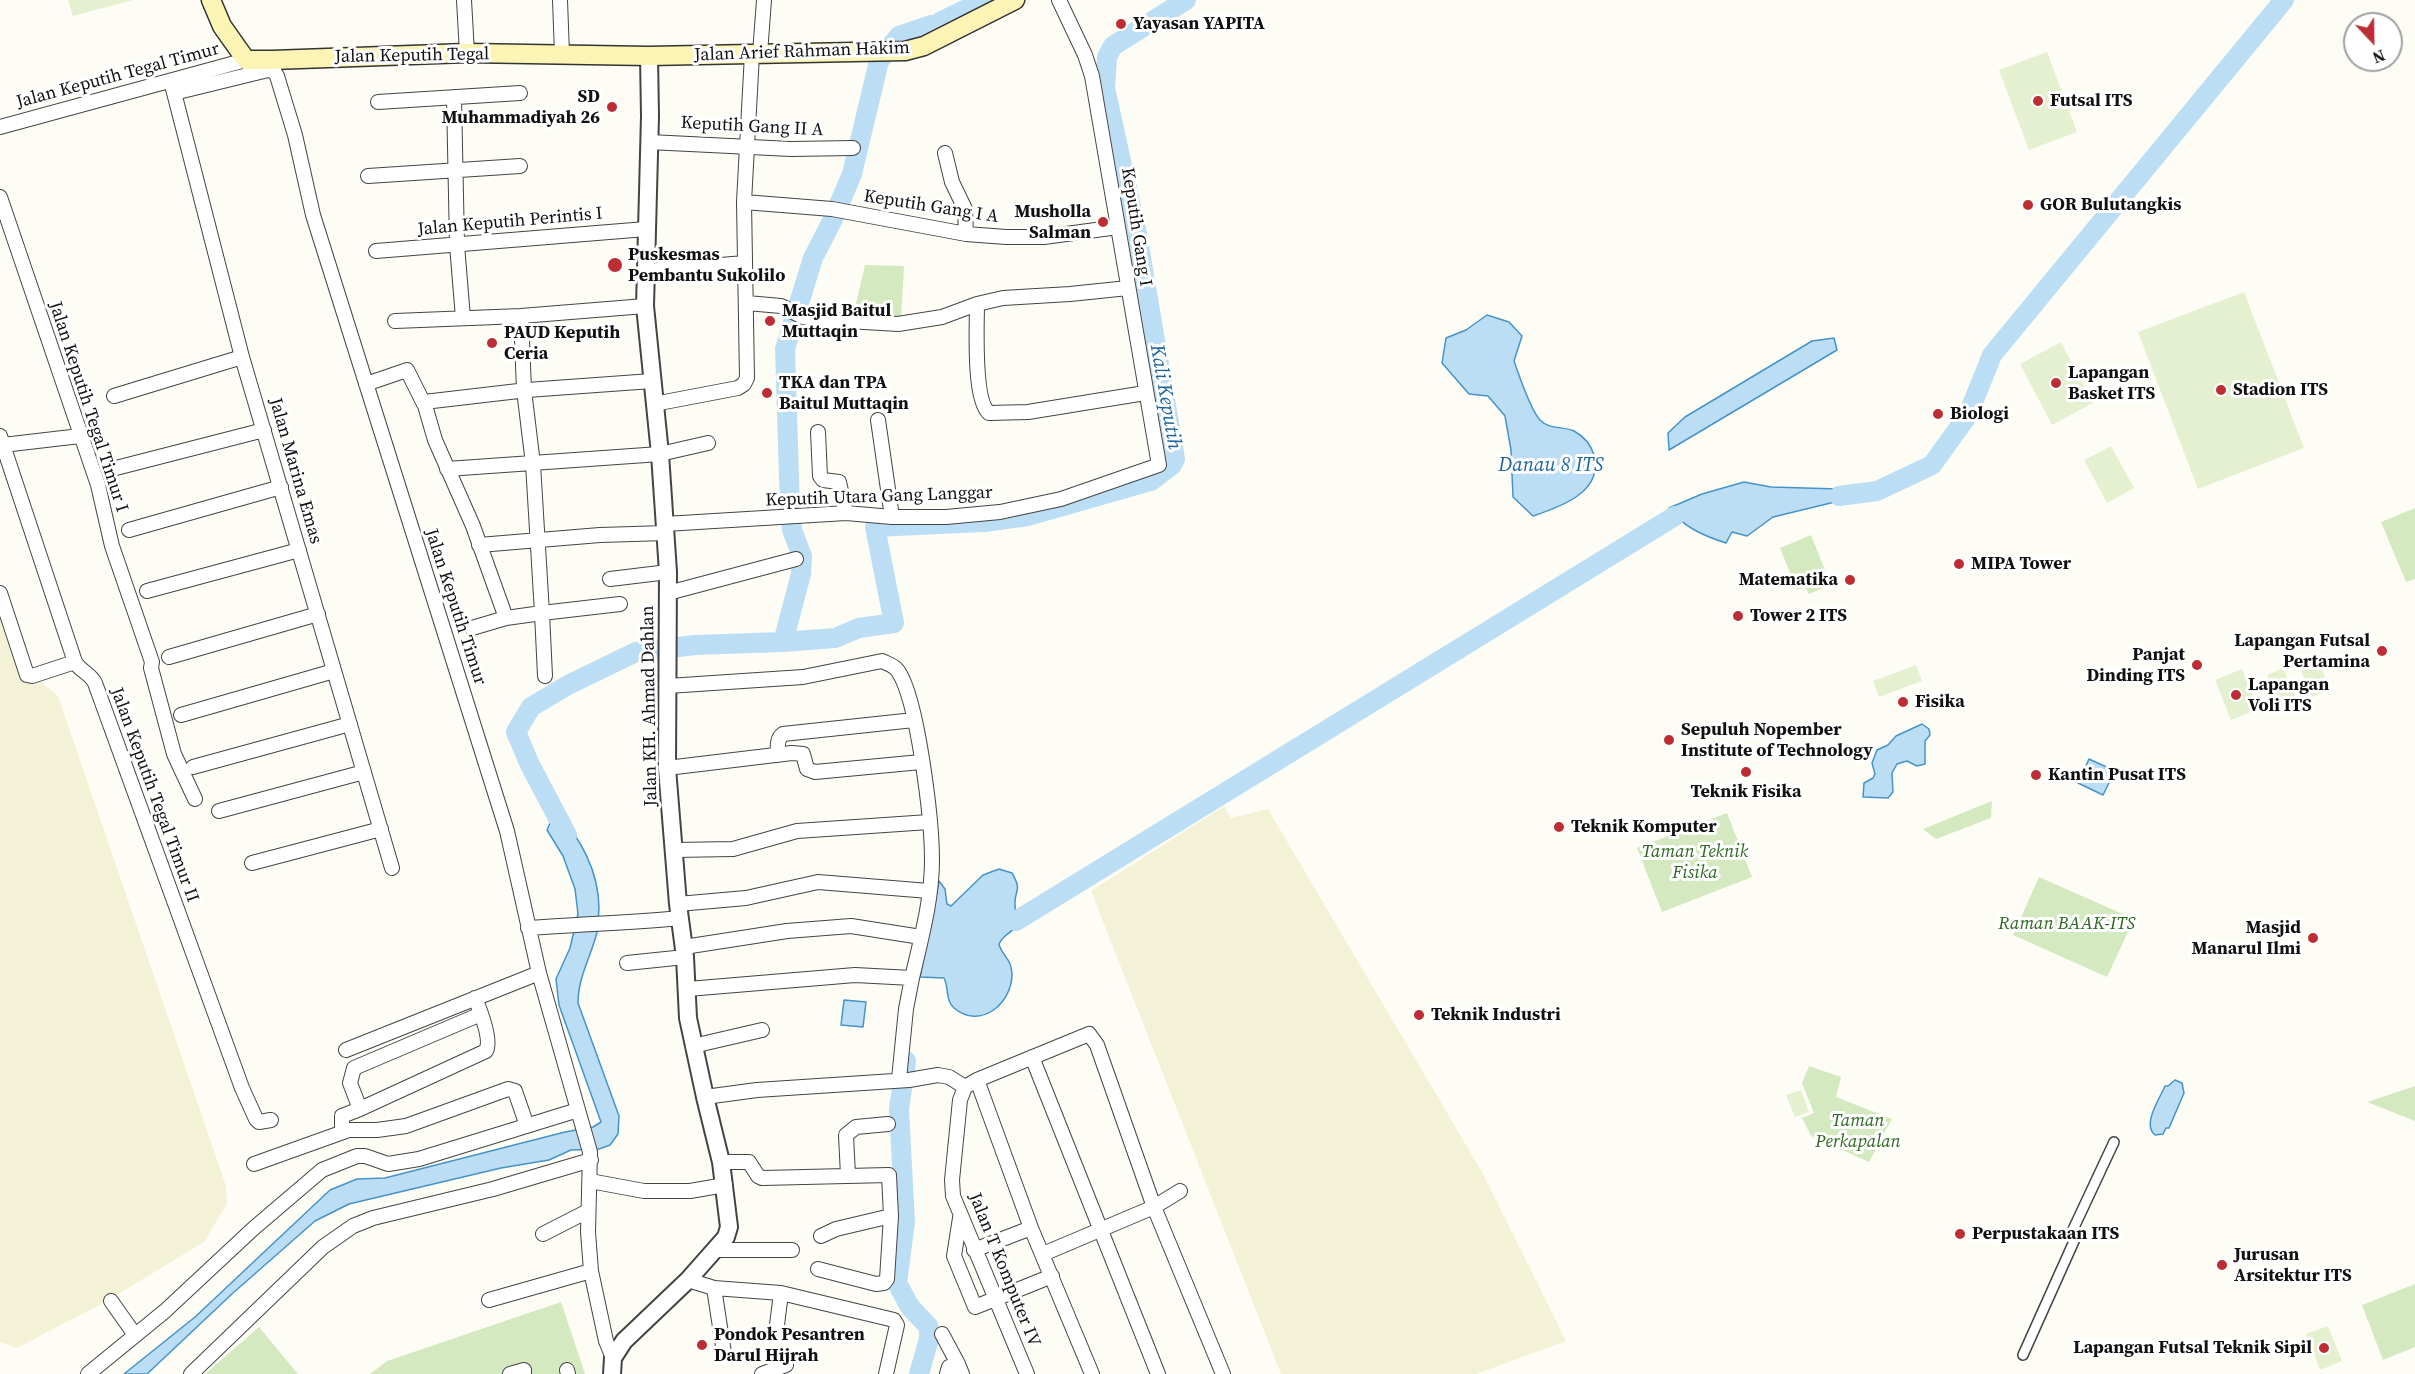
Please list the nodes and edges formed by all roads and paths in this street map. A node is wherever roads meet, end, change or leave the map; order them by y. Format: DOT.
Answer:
graph roads {
  1 [pos="211,0"];
  2 [pos="464,0"];
  3 [pos="560,0"];
  4 [pos="764,0"];
  5 [pos="1015,0"];
  6 [pos="1059,0"];
  7 [pos="467,54"];
  8 [pos="562,54"];
  9 [pos="756,54"];
  10 [pos="649,56"];
  11 [pos="250,66"];
  12 [pos="173,87"];
  13 [pos="520,93"];
  14 [pos="454,97"];
  15 [pos="378,102"];
  16 [pos="0,127"];
  17 [pos="649,141"];
  18 [pos="749,146"];
  19 [pos="853,148"];
  20 [pos="945,153"];
  21 [pos="520,166"];
  22 [pos="455,170"];
  23 [pos="368,176"];
  24 [pos="0,197"];
  25 [pos="744,202"];
  26 [pos="1118,227"];
  27 [pos="646,229"];
  28 [pos="966,234"];
  29 [pos="457,245"];
  30 [pos="376,251"];
  31 [pos="745,263"];
  32 [pos="646,271"];
  33 [pos="1128,288"];
  34 [pos="747,303"];
  35 [pos="977,304"];
  36 [pos="645,306"];
  37 [pos="521,316"];
  38 [pos="462,318"];
  39 [pos="395,321"];
  40 [pos="243,357"];
  41 [pos="652,381"];
  42 [pos="366,384"];
  43 [pos="524,390"];
  44 [pos="1146,393"];
  45 [pos="114,396"];
  46 [pos="426,402"];
  47 [pos="654,404"];
  48 [pos="878,420"];
  49 [pos="264,430"];
  50 [pos="818,432"];
  51 [pos="80,436"];
  52 [pos="2,441"];
  53 [pos="708,443"];
  54 [pos="660,454"];
  55 [pos="533,464"];
  56 [pos="1159,465"];
  57 [pos="116,468"];
  58 [pos="447,469"];
  59 [pos="281,487"];
  60 [pos="846,513"];
  61 [pos="892,518"];
  62 [pos="666,528"];
  63 [pos="129,530"];
  64 [pos="537,540"];
  65 [pos="479,545"];
  66 [pos="299,550"];
  67 [pos="796,559"];
  68 [pos="668,572"];
  69 [pos="610,579"];
  70 [pos="147,591"];
  71 [pos="0,593"];
  72 [pos="668,593"];
  73 [pos="620,604"];
  74 [pos="542,613"];
  75 [pos="318,614"];
  76 [pos="506,618"];
  77 [pos="472,628"];
  78 [pos="169,657"];
  79 [pos="75,662"];
  80 [pos="334,671"];
  81 [pos="545,676"];
  82 [pos="668,686"];
  83 [pos="181,715"];
  84 [pos="914,720"];
  85 [pos="350,724"];
  86 [pos="778,755"];
  87 [pos="921,762"];
  88 [pos="193,767"];
  89 [pos="667,768"];
  90 [pos="364,772"];
  91 [pos="195,799"];
  92 [pos="219,811"];
  93 [pos="928,822"];
  94 [pos="381,829"];
  95 [pos="675,850"];
  96 [pos="252,863"];
  97 [pos="392,868"];
  98 [pos="929,891"];
  99 [pos="679,911"];
  100 [pos="528,928"];
  101 [pos="921,937"];
  102 [pos="684,952"];
  103 [pos="627,963"];
  104 [pos="539,973"];
  105 [pos="912,978"];
  106 [pos="688,989"];
  107 [pos="475,999"];
  108 [pos="481,1014"];
  109 [pos="762,1030"];
  110 [pos="693,1046"];
  111 [pos="346,1050"];
  112 [pos="1032,1057"];
  113 [pos="904,1080"];
  114 [pos="971,1084"];
  115 [pos="705,1097"];
  116 [pos="360,1110"];
  117 [pos="578,1110"];
  118 [pos="272,1120"];
  119 [pos="888,1124"];
  120 [pos="528,1126"];
  121 [pos="342,1132"];
  122 [pos="2114,1142"];
  123 [pos="590,1156"];
  124 [pos="721,1162"];
  125 [pos="254,1164"];
  126 [pos="848,1176"];
  127 [pos="590,1181"];
  128 [pos="725,1185"];
  129 [pos="1180,1191"];
  130 [pos="1154,1207"];
  131 [pos="588,1211"];
  132 [pos="891,1216"];
  133 [pos="960,1217"];
  134 [pos="1031,1228"];
  135 [pos="1101,1229"];
  136 [pos="543,1234"];
  137 [pos="821,1236"];
  138 [pos="715,1250"];
  139 [pos="792,1250"];
  140 [pos="974,1250"];
  141 [pos="1043,1254"];
  142 [pos="818,1269"];
  143 [pos="591,1270"];
  144 [pos="1052,1276"];
  145 [pos="688,1280"];
  146 [pos="714,1288"];
  147 [pos="780,1293"];
  148 [pos="995,1299"];
  149 [pos="489,1300"];
  150 [pos="111,1301"];
  151 [pos="777,1326"];
  152 [pos="942,1334"];
  153 [pos="135,1335"];
  154 [pos="606,1341"];
  155 [pos="724,1353"];
  156 [pos="2023,1355"];
  157 [pos="786,1365"];
  158 [pos="612,1366"];
  159 [pos="960,1369"];
  160 [pos="1090,1373"];
  161 [pos="88,1374"];
  162 [pos="191,1374"];
  163 [pos="510,1374"];
  164 [pos="524,1374"];
  165 [pos="762,1374"];
  166 [pos="886,1374"];
  167 [pos="947,1374"];
  168 [pos="1027,1374"];
  169 [pos="1158,1374"];
  170 [pos="1223,1374"];
  1 -- 11 [label="main road"];
  2 -- 7 [label="street"];
  3 -- 8 [label="street"];
  4 -- 9 [label="street"];
  5 -- 9 [label="main road, Jalan Arief Rahman Hakim"];
  6 -- 26 [label="street, Keputih Gang I"];
  7 -- 8 [label="main road, Jalan Keputih Tegal"];
  7 -- 11 [label="main road, Jalan Keputih Tegal"];
  8 -- 10 [label="main road, Jalan Keputih Tegal"];
  9 -- 10 [label="main road, Jalan Arief Rahman Hakim"];
  9 -- 18 [label="street"];
  10 -- 17 [label="street, Jalan KH. Ahmad Dahlan"];
  11 -- 12 [label="street, Jalan Keputih Tegal Timur"];
  11 -- 42 [label="street, Jalan Keputih Timur"];
  12 -- 16 [label="street, Jalan Keputih Tegal Timur"];
  12 -- 40 [label="street, Jalan Marina Emas"];
  13 -- 14 [label="street"];
  14 -- 15 [label="street"];
  14 -- 22 [label="street"];
  17 -- 18 [label="street, Keputih Gang II A"];
  17 -- 27 [label="street, Jalan KH. Ahmad Dahlan"];
  18 -- 19 [label="street, Keputih Gang II A"];
  18 -- 25 [label="street"];
  20 -- 28 [label="street"];
  21 -- 22 [label="street"];
  22 -- 23 [label="street"];
  22 -- 29 [label="street"];
  24 -- 51 [label="street, Jalan Keputih Tegal Timur I"];
  25 -- 28 [label="street, Keputih Gang I A"];
  25 -- 31 [label="street"];
  26 -- 28 [label="street, Keputih Gang I A"];
  26 -- 33 [label="street, Keputih Gang I"];
  27 -- 29 [label="street, Jalan Keputih Perintis I"];
  27 -- 32 [label="street, Jalan KH. Ahmad Dahlan"];
  29 -- 30 [label="street, Jalan Keputih Perintis I"];
  29 -- 38 [label="street"];
  31 -- 32 [label="street"];
  31 -- 34 [label="street"];
  32 -- 36 [label="street, Jalan KH. Ahmad Dahlan"];
  33 -- 35 [label="street"];
  33 -- 44 [label="street, Keputih Gang I"];
  34 -- 35 [label="street"];
  34 -- 47 [label="street"];
  35 -- 44 [label="street"];
  36 -- 37 [label="street"];
  36 -- 41 [label="street, Jalan KH. Ahmad Dahlan"];
  37 -- 38 [label="street"];
  37 -- 43 [label="street"];
  38 -- 39 [label="street"];
  40 -- 45 [label="street"];
  40 -- 49 [label="street, Jalan Marina Emas"];
  41 -- 43 [label="street"];
  41 -- 47 [label="street, Jalan KH. Ahmad Dahlan"];
  42 -- 46 [label="street"];
  42 -- 100 [label="street, Jalan Keputih Timur"];
  43 -- 46 [label="street"];
  43 -- 55 [label="street"];
  44 -- 56 [label="street, Keputih Gang I"];
  46 -- 58 [label="street"];
  47 -- 54 [label="street, Jalan KH. Ahmad Dahlan"];
  48 -- 61 [label="street"];
  49 -- 57 [label="street"];
  49 -- 59 [label="street, Jalan Marina Emas"];
  50 -- 60 [label="street"];
  51 -- 52 [label="street"];
  51 -- 91 [label="street, Jalan Keputih Tegal Timur I"];
  52 -- 79 [label="street, Jalan Keputih Tegal Timur II"];
  53 -- 54 [label="street"];
  54 -- 55 [label="street"];
  54 -- 62 [label="street, Jalan KH. Ahmad Dahlan"];
  55 -- 58 [label="street"];
  55 -- 64 [label="street"];
  56 -- 61 [label="street, Keputih Utara Gang Langgar"];
  58 -- 65 [label="street"];
  59 -- 63 [label="street"];
  59 -- 66 [label="street, Jalan Marina Emas"];
  60 -- 61 [label="street, Keputih Utara Gang Langgar"];
  60 -- 62 [label="street, Keputih Utara Gang Langgar"];
  62 -- 64 [label="street, Keputih Utara Gang Langgar"];
  62 -- 68 [label="street, Jalan KH. Ahmad Dahlan"];
  64 -- 65 [label="street, Keputih Utara Gang Langgar"];
  64 -- 74 [label="street"];
  65 -- 76 [label="street"];
  66 -- 70 [label="street"];
  66 -- 75 [label="street, Jalan Marina Emas"];
  67 -- 72 [label="street"];
  68 -- 69 [label="street"];
  68 -- 72 [label="street, Jalan KH. Ahmad Dahlan"];
  71 -- 79 [label="street"];
  72 -- 82 [label="street, Jalan KH. Ahmad Dahlan"];
  73 -- 74 [label="street"];
  74 -- 76 [label="street"];
  74 -- 81 [label="street"];
  75 -- 78 [label="street"];
  75 -- 80 [label="street, Jalan Marina Emas"];
  76 -- 77 [label="street"];
  79 -- 118 [label="street, Jalan Keputih Tegal Timur II"];
  80 -- 83 [label="street"];
  80 -- 85 [label="street, Jalan Marina Emas"];
  82 -- 84 [label="street"];
  82 -- 89 [label="street, Jalan KH. Ahmad Dahlan"];
  84 -- 86 [label="street"];
  84 -- 87 [label="street"];
  85 -- 88 [label="street"];
  85 -- 90 [label="street, Jalan Marina Emas"];
  86 -- 87 [label="street"];
  86 -- 89 [label="street"];
  87 -- 93 [label="street"];
  89 -- 95 [label="street, Jalan KH. Ahmad Dahlan"];
  90 -- 92 [label="street"];
  90 -- 94 [label="street, Jalan Marina Emas"];
  93 -- 95 [label="street"];
  93 -- 98 [label="street"];
  94 -- 96 [label="street"];
  94 -- 97 [label="street, Jalan Marina Emas"];
  95 -- 99 [label="street, Jalan KH. Ahmad Dahlan"];
  98 -- 99 [label="street"];
  98 -- 101 [label="street"];
  99 -- 100 [label="street"];
  99 -- 102 [label="street, Jalan KH. Ahmad Dahlan"];
  100 -- 104 [label="street, Jalan Keputih Timur"];
  101 -- 102 [label="street"];
  101 -- 105 [label="street"];
  102 -- 103 [label="street"];
  102 -- 106 [label="street, Jalan KH. Ahmad Dahlan"];
  104 -- 107 [label="street"];
  104 -- 117 [label="street, Jalan Keputih Timur"];
  105 -- 106 [label="street"];
  105 -- 113 [label="street"];
  106 -- 110 [label="street, Jalan KH. Ahmad Dahlan"];
  107 -- 108 [label="street"];
  107 -- 111 [label="street"];
  108 -- 116 [label="street"];
  108 -- 116 [label="street"];
  109 -- 110 [label="street"];
  110 -- 115 [label="street, Jalan KH. Ahmad Dahlan"];
  112 -- 114 [label="street"];
  112 -- 130 [label="street"];
  112 -- 135 [label="street"];
  113 -- 114 [label="street"];
  113 -- 115 [label="street"];
  114 -- 133 [label="street, Jalan T Komputer IV"];
  114 -- 134 [label="street"];
  115 -- 124 [label="street, Jalan KH. Ahmad Dahlan"];
  116 -- 121 [label="street"];
  117 -- 120 [label="street"];
  117 -- 123 [label="street, Jalan Keputih Timur"];
  119 -- 126 [label="street"];
  120 -- 121 [label="street"];
  120 -- 153 [label="street"];
  121 -- 125 [label="street"];
  122 -- 156 [label="street"];
  123 -- 127 [label="street, Jalan Keputih Timur"];
  123 -- 162 [label="street"];
  124 -- 126 [label="street"];
  124 -- 128 [label="street, Jalan KH. Ahmad Dahlan"];
  126 -- 132 [label="street"];
  127 -- 128 [label="street"];
  127 -- 131 [label="street, Jalan Keputih Timur"];
  128 -- 138 [label="street, Jalan KH. Ahmad Dahlan"];
  129 -- 130 [label="street"];
  130 -- 135 [label="street"];
  130 -- 170 [label="street"];
  131 -- 136 [label="street"];
  131 -- 143 [label="street, Jalan Keputih Timur"];
  132 -- 137 [label="street"];
  132 -- 142 [label="street"];
  133 -- 140 [label="street, Jalan T Komputer IV"];
  133 -- 148 [label="street"];
  134 -- 140 [label="street"];
  134 -- 141 [label="street"];
  135 -- 141 [label="street"];
  135 -- 169 [label="street"];
  138 -- 139 [label="street"];
  138 -- 145 [label="street, Jalan KH. Ahmad Dahlan"];
  140 -- 148 [label="street, Jalan T Komputer IV"];
  141 -- 144 [label="street"];
  143 -- 149 [label="street"];
  143 -- 154 [label="street, Jalan Keputih Timur"];
  144 -- 148 [label="street"];
  144 -- 160 [label="street"];
  145 -- 146 [label="street"];
  145 -- 158 [label="street, Jalan KH. Ahmad Dahlan"];
  146 -- 147 [label="street"];
  146 -- 155 [label="street"];
  147 -- 151 [label="street"];
  147 -- 166 [label="street"];
  148 -- 168 [label="street, Jalan T Komputer IV"];
  150 -- 153 [label="street"];
  152 -- 159 [label="street"];
  153 -- 161 [label="street"];
  154 -- 158 [label="street, Jalan KH. Ahmad Dahlan"];
  157 -- 165 [label="street"];
  159 -- 167 [label="street"];
  163 -- 164 [label="street"];
}
